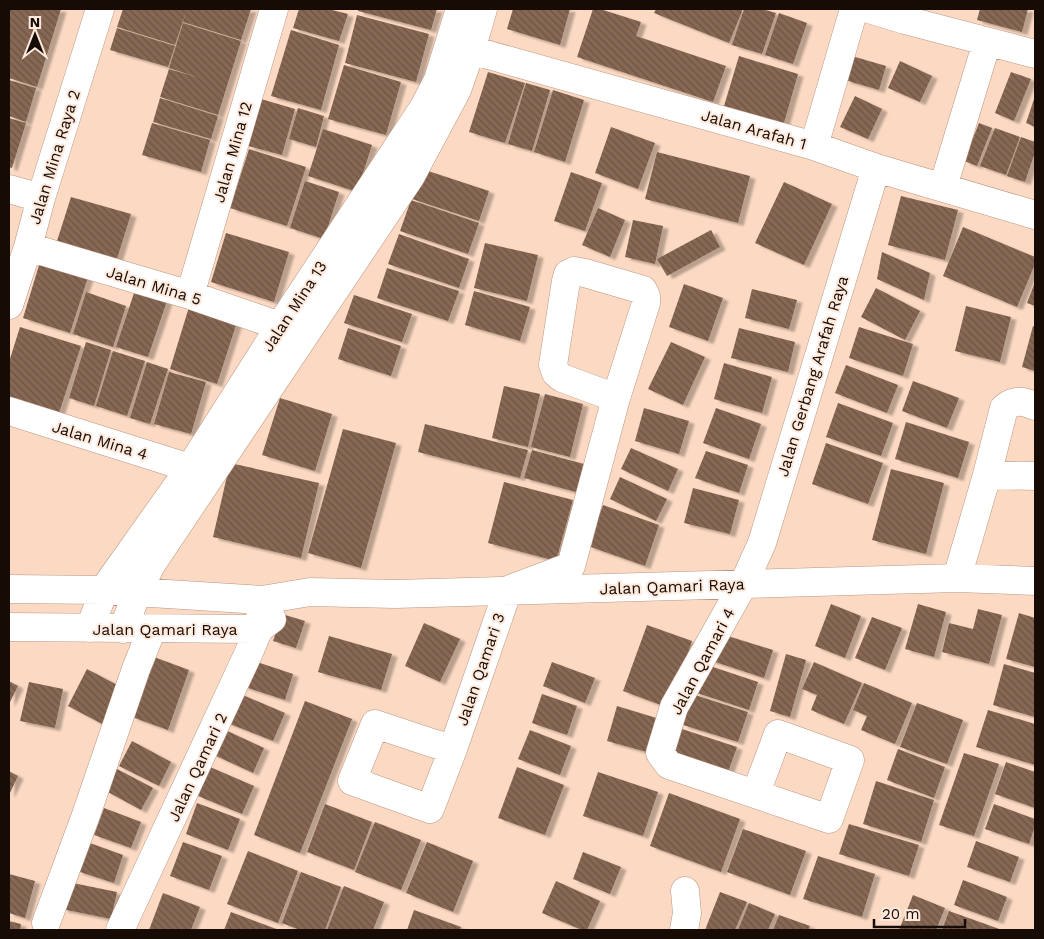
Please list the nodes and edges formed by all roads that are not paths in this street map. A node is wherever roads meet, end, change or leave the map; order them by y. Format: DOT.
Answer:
graph roads {
  1 [pos="100,9"];
  2 [pos="274,9"];
  3 [pos="460,9"];
  4 [pos="483,9"];
  5 [pos="854,9"];
  6 [pos="869,9"];
  7 [pos="907,15"];
  8 [pos="987,42"];
  9 [pos="471,50"];
  10 [pos="1034,51"];
  11 [pos="814,146"];
  12 [pos="876,168"];
  13 [pos="943,187"];
  14 [pos="9,189"];
  15 [pos="41,198"];
  16 [pos="1035,215"];
  17 [pos="28,247"];
  18 [pos="190,294"];
  19 [pos="9,305"];
  20 [pos="280,326"];
  21 [pos="616,398"];
  22 [pos="1035,406"];
  23 [pos="9,411"];
  24 [pos="190,468"];
  25 [pos="987,475"];
  26 [pos="1035,476"];
  27 [pos="957,578"];
  28 [pos="1035,581"];
  29 [pos="744,583"];
  30 [pos="9,588"];
  31 [pos="104,590"];
  32 [pos="508,590"];
  33 [pos="310,592"];
  34 [pos="137,593"];
  35 [pos="262,600"];
  36 [pos="9,628"];
  37 [pos="90,628"];
  38 [pos="123,629"];
  39 [pos="259,629"];
  40 [pos="152,630"];
  41 [pos="452,748"];
  42 [pos="756,793"];
  43 [pos="685,892"];
  44 [pos="46,923"];
  45 [pos="120,930"];
  46 [pos="684,930"];
  1 -- 15 [label="street, Jalan Mina Raya 2"];
  2 -- 18 [label="street, Jalan Mina 12"];
  3 -- 20 [label="street, Jalan Mina 13"];
  4 -- 9 [label="street"];
  5 -- 11 [label="street"];
  6 -- 7 [label="street"];
  7 -- 8 [label="street"];
  8 -- 10 [label="street"];
  8 -- 13 [label="street"];
  9 -- 11 [label="street, Jalan Arafah 1"];
  9 -- 34 [label="street"];
  11 -- 12 [label="street, Jalan Arafah 1"];
  12 -- 13 [label="street, Jalan Arafah 1"];
  12 -- 29 [label="street, Jalan Gerbang Arafah Raya"];
  13 -- 16 [label="street, Jalan Arafah 1"];
  14 -- 15 [label="street"];
  15 -- 17 [label="street, Jalan Mina Raya 2"];
  17 -- 18 [label="street, Jalan Mina 5"];
  17 -- 19 [label="street, Jalan Mina Raya 2"];
  18 -- 20 [label="street, Jalan Mina 5"];
  20 -- 24 [label="street, Jalan Mina 13"];
  21 -- 21 [label="street"];
  21 -- 32 [label="street"];
  22 -- 25 [label="street"];
  23 -- 24 [label="street, Jalan Mina 4"];
  24 -- 31 [label="street, Jalan Mina 13"];
  25 -- 26 [label="street"];
  25 -- 27 [label="street"];
  27 -- 28 [label="street, Jalan Qamari Raya"];
  27 -- 29 [label="street, Jalan Qamari Raya"];
  29 -- 32 [label="street, Jalan Qamari Raya"];
  29 -- 42 [label="street, Jalan Qamari 4"];
  30 -- 31 [label="street, Jalan Qamari Raya"];
  31 -- 34 [label="street, Jalan Qamari Raya"];
  31 -- 37 [label="street, Jalan Mina 13"];
  32 -- 33 [label="street, Jalan Qamari Raya"];
  32 -- 41 [label="street, Jalan Qamari 3"];
  33 -- 35 [label="street, Jalan Qamari Raya"];
  33 -- 39 [label="street, Jalan Qamari Raya"];
  34 -- 35 [label="street, Jalan Qamari Raya"];
  34 -- 38 [label="street"];
  35 -- 39 [label="street, Jalan Qamari 2"];
  36 -- 37 [label="street, Jalan Qamari Raya"];
  37 -- 38 [label="street, Jalan Qamari Raya"];
  38 -- 40 [label="street, Jalan Qamari Raya"];
  39 -- 40 [label="street, Jalan Qamari Raya"];
  39 -- 45 [label="street, Jalan Qamari 2"];
  40 -- 44 [label="street"];
  43 -- 46 [label="street"];
}
